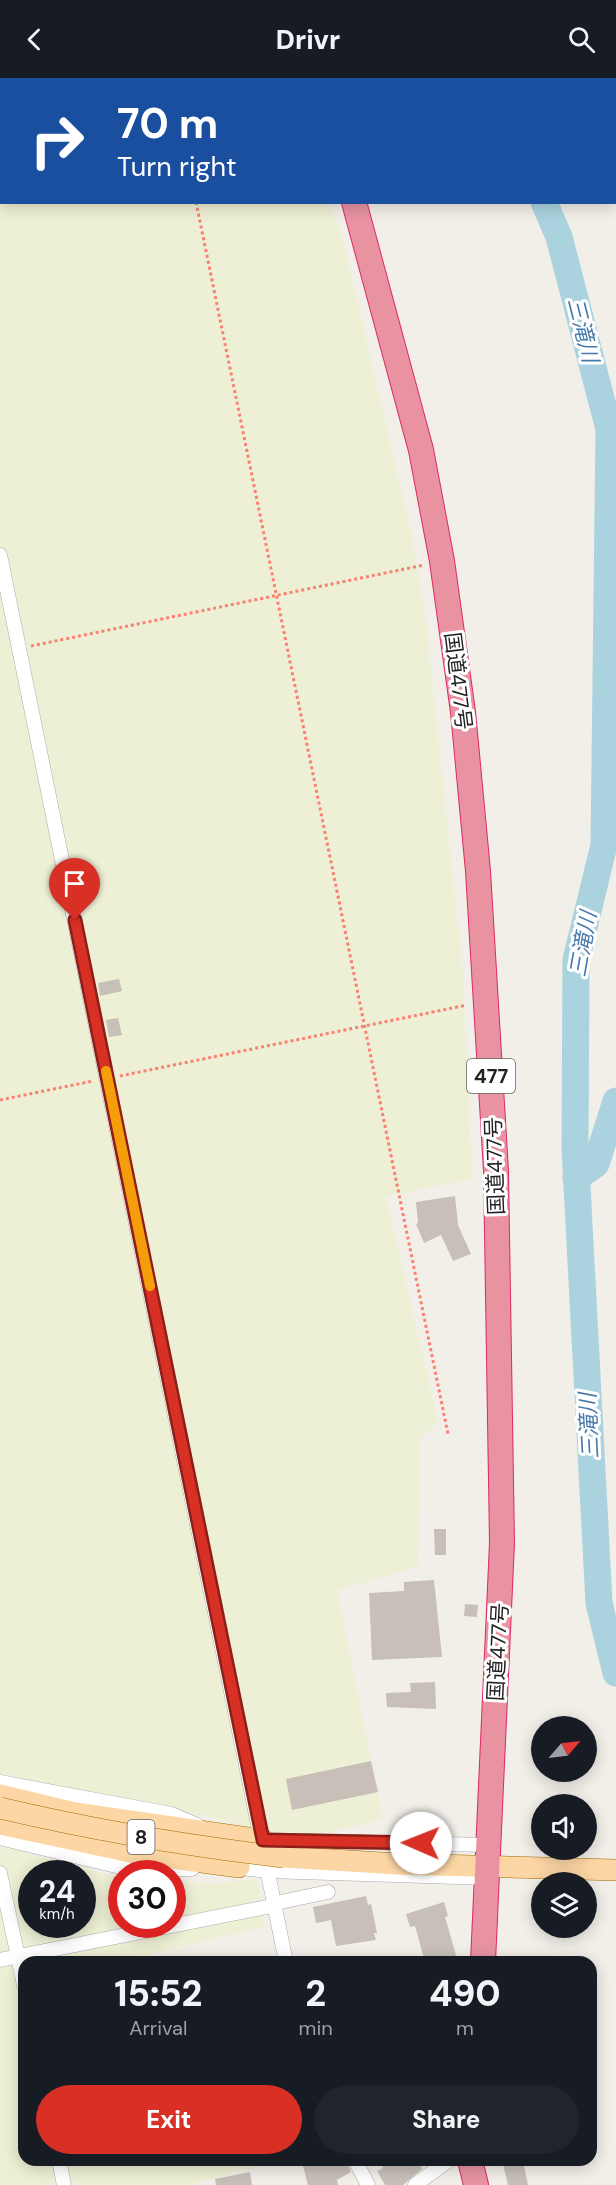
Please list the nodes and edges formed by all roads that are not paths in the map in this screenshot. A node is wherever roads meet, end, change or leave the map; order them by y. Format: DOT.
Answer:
graph roads {
  1 [pos="355,204"];
  2 [pos="0,555"];
  3 [pos="0,1782"];
  4 [pos="0,1795"];
  5 [pos="0,1808"];
  6 [pos="0,1824"];
  7 [pos="212,1833"];
  8 [pos="0,1838"];
  9 [pos="263,1840"];
  10 [pos="489,1863"];
  11 [pos="275,1864"];
  12 [pos="239,1867"];
  13 [pos="616,1870"];
  14 [pos="0,1872"];
  15 [pos="328,1892"];
  16 [pos="276,1904"];
  17 [pos="18,1956"];
  18 [pos="285,1956"];
  19 [pos="483,1956"];
  20 [pos="0,1960"];
  21 [pos="60,2166"];
  22 [pos="358,2166"];
  23 [pos="441,2166"];
  24 [pos="471,2166"];
  25 [pos="64,2185"];
  26 [pos="368,2185"];
  27 [pos="415,2185"];
  28 [pos="476,2185"];
  1 -- 10 [label="highway, 国道477号 / 477"];
  2 -- 9 [label="street"];
  3 -- 7 [label="street"];
  4 -- 7 [label="main road, 8"];
  5 -- 11 [label="main road, 8, bridge"];
  6 -- 12 [label="main road, 8"];
  7 -- 9 [label="main road, 8"];
  8 -- 12 [label="street"];
  9 -- 10 [label="street"];
  9 -- 11 [label="street"];
  10 -- 11 [label="main road, 8"];
  10 -- 13 [label="main road, 8"];
  10 -- 19 [label="highway, 国道477号 / 477"];
  11 -- 12 [label="street"];
  11 -- 16 [label="street"];
  14 -- 17 [label="street"];
  15 -- 16 [label="street"];
  16 -- 17 [label="street"];
  16 -- 18 [label="street"];
  17 -- 20 [label="street"];
  21 -- 25 [label="street"];
  22 -- 26 [label="street"];
  23 -- 27 [label="street"];
  24 -- 28 [label="highway"];
}
